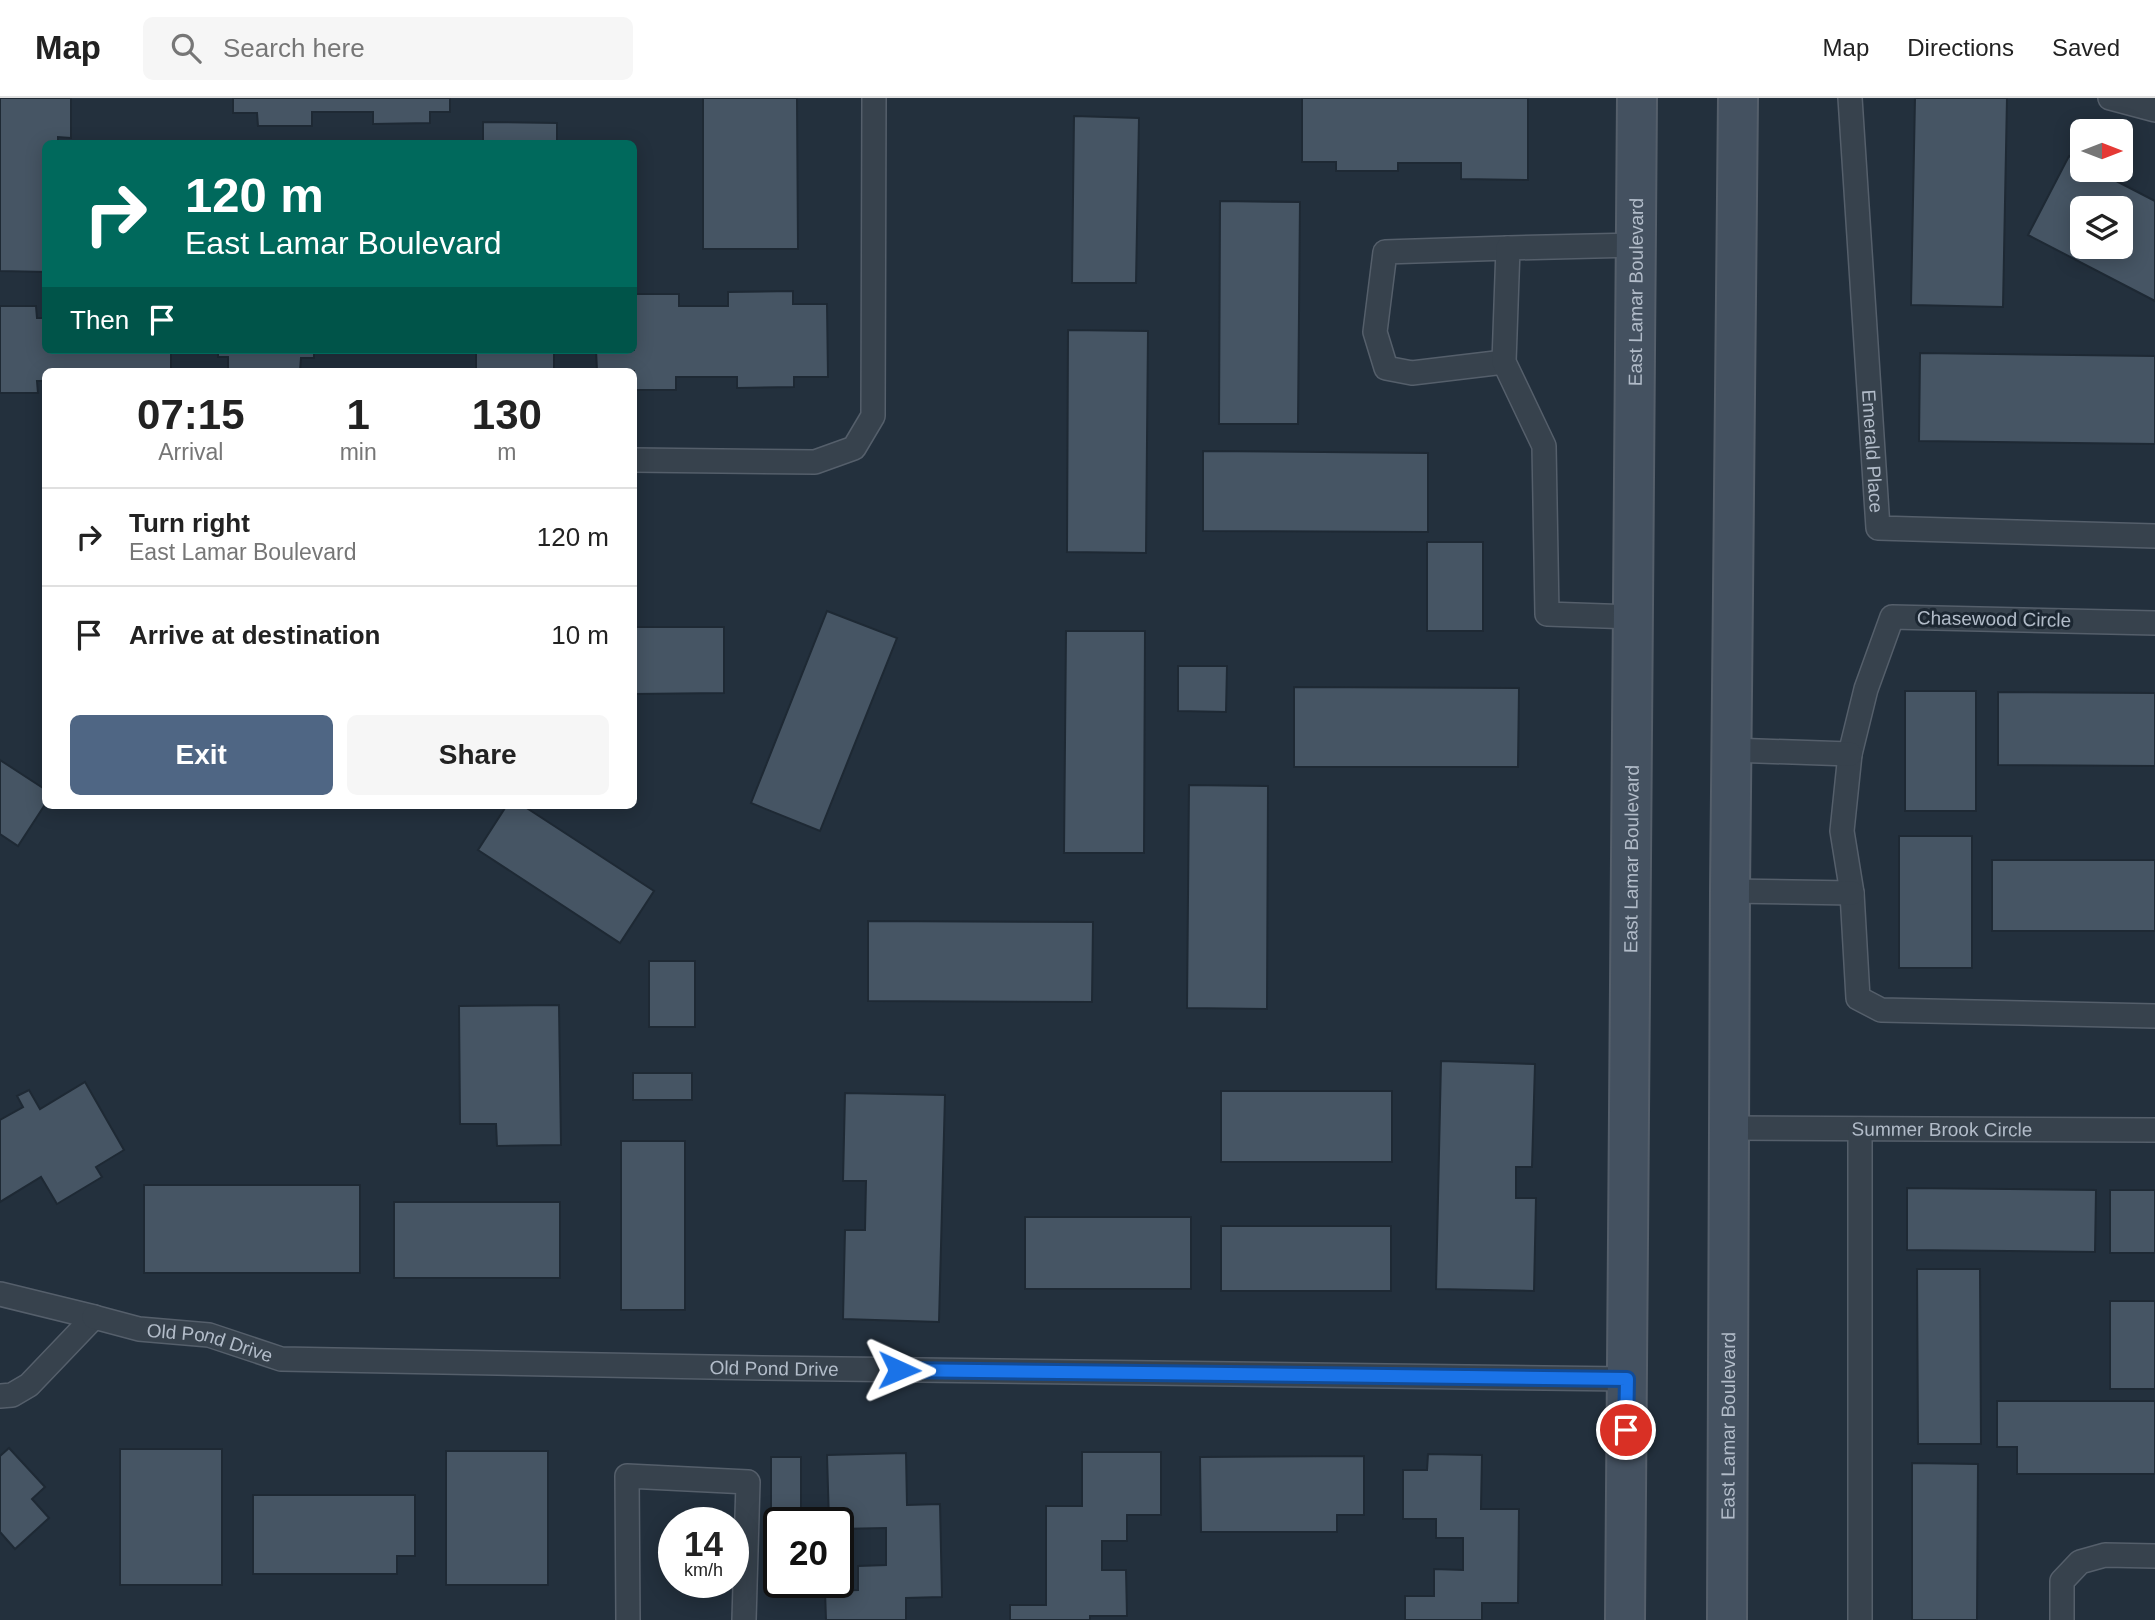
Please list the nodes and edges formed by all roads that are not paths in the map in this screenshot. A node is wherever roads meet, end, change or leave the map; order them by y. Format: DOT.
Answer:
graph roads {
  1 [pos="874,98"];
  2 [pos="1637,98"];
  3 [pos="1738,98"];
  4 [pos="1850,98"];
  5 [pos="2110,98"];
  6 [pos="2155,110"];
  7 [pos="1636,244"];
  8 [pos="1508,248"];
  9 [pos="1504,362"];
  10 [pos="637,460"];
  11 [pos="2155,536"];
  12 [pos="1633,617"];
  13 [pos="2155,623"];
  14 [pos="1731,750"];
  15 [pos="1850,754"];
  16 [pos="1730,891"];
  17 [pos="1852,893"];
  18 [pos="2155,1016"];
  19 [pos="1728,1128"];
  20 [pos="1860,1129"];
  21 [pos="2155,1130"];
  22 [pos="0,1294"];
  23 [pos="94,1317"];
  24 [pos="1627,1379"];
  25 [pos="0,1396"];
  26 [pos="2155,1556"];
  27 [pos="628,1620"];
  28 [pos="744,1620"];
  29 [pos="1625,1620"];
  30 [pos="1727,1620"];
  31 [pos="1860,1620"];
  32 [pos="2062,1620"];
  1 -- 10 [label="lane"];
  2 -- 7 [label="main road, East Lamar Boulevard"];
  3 -- 14 [label="main road, East Lamar Boulevard"];
  4 -- 11 [label="lane, Emerald Place"];
  5 -- 6 [label="lane"];
  7 -- 8 [label="lane"];
  7 -- 12 [label="main road, East Lamar Boulevard"];
  8 -- 9 [label="lane"];
  8 -- 9 [label="lane"];
  9 -- 12 [label="lane"];
  12 -- 24 [label="main road, East Lamar Boulevard"];
  13 -- 15 [label="lane, Chasewood Circle"];
  14 -- 15 [label="lane"];
  14 -- 16 [label="main road, East Lamar Boulevard"];
  15 -- 17 [label="lane, Chasewood Circle"];
  16 -- 17 [label="lane"];
  16 -- 19 [label="main road, East Lamar Boulevard"];
  17 -- 18 [label="lane, Chasewood Circle"];
  19 -- 20 [label="lane, Summer Brook Circle"];
  19 -- 30 [label="main road, East Lamar Boulevard"];
  20 -- 21 [label="lane, Summer Brook Circle"];
  20 -- 31 [label="lane"];
  22 -- 23 [label="lane, Old Pond Drive"];
  23 -- 24 [label="lane, Old Pond Drive"];
  23 -- 25 [label="lane"];
  24 -- 29 [label="main road, East Lamar Boulevard"];
  26 -- 32 [label="lane"];
  27 -- 28 [label="lane"];
}
